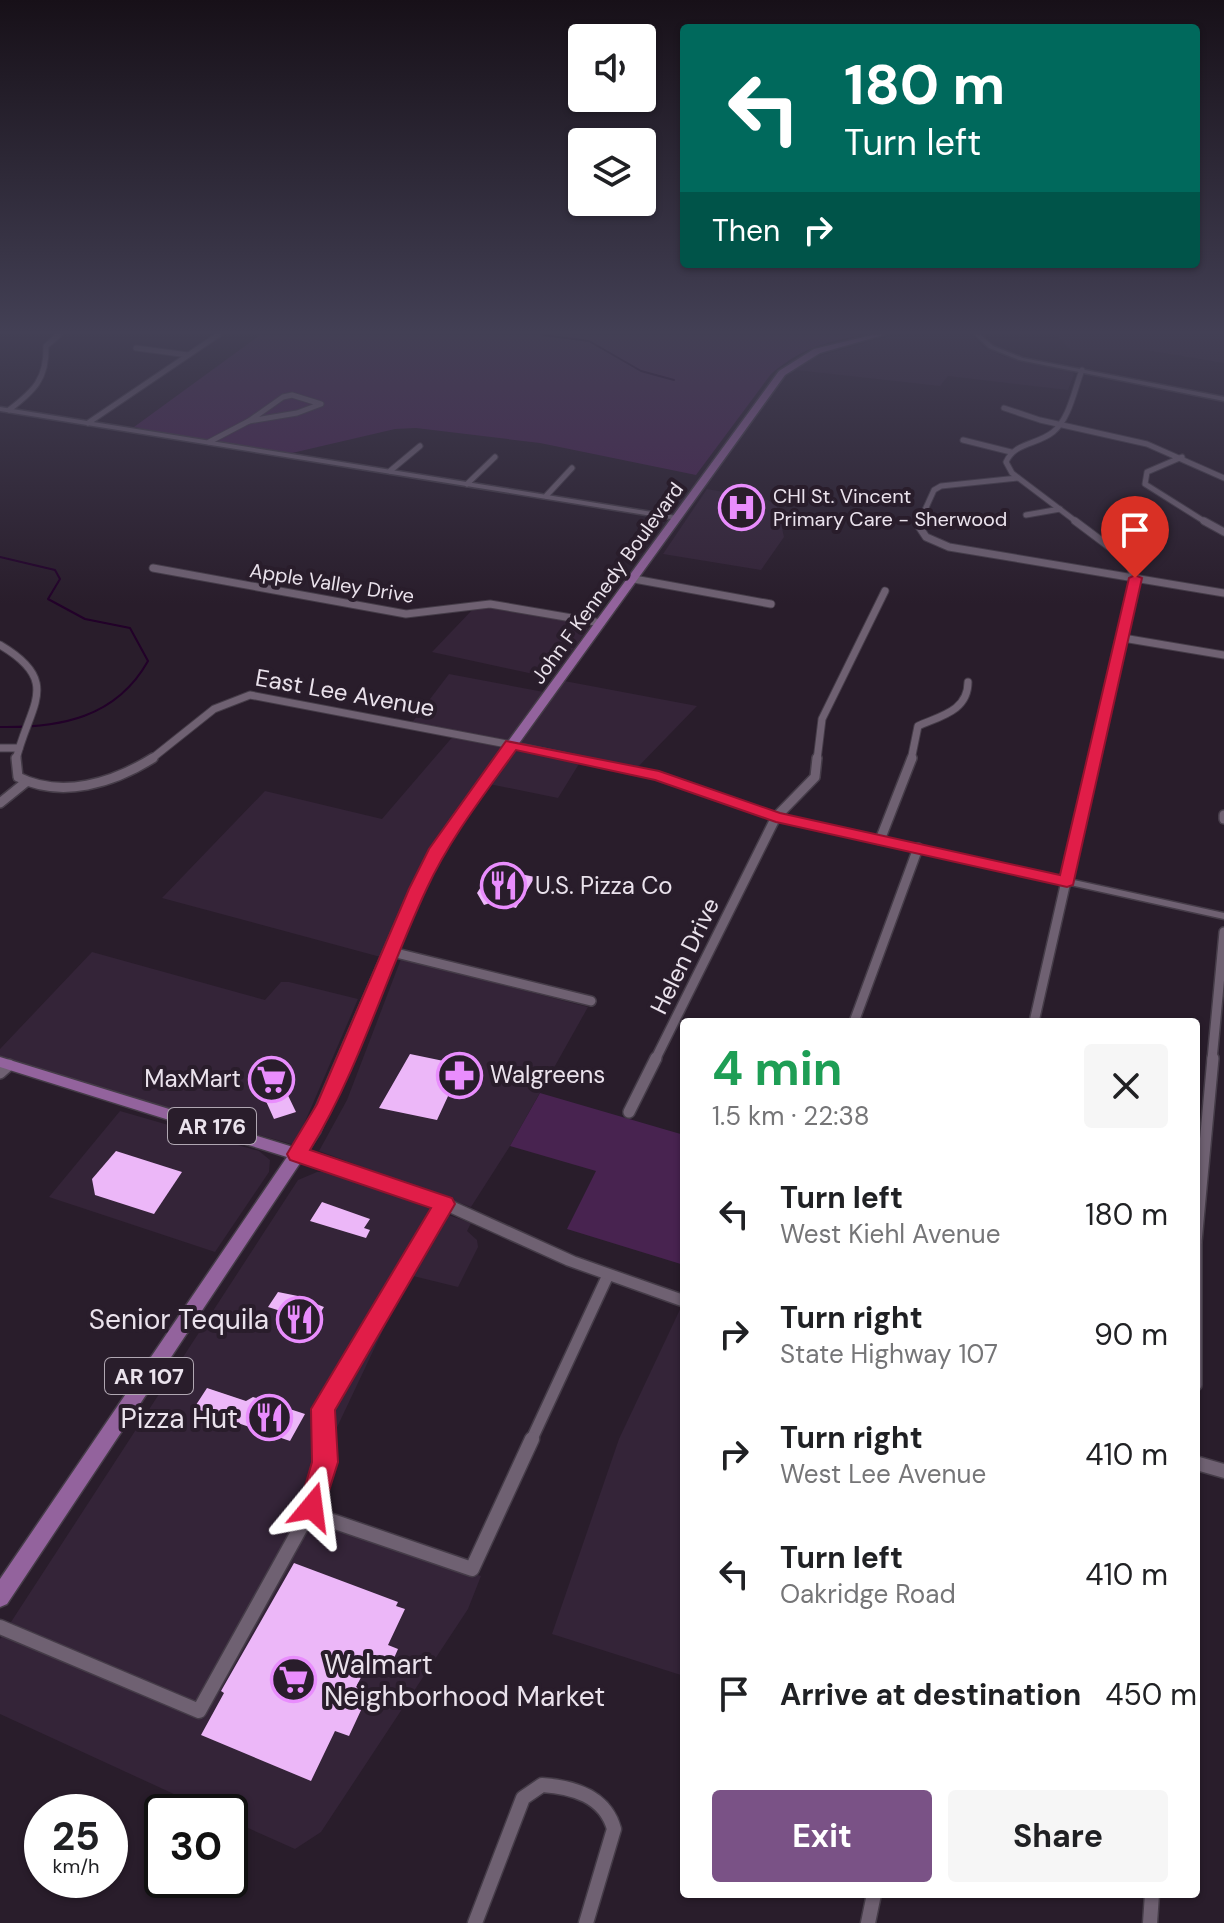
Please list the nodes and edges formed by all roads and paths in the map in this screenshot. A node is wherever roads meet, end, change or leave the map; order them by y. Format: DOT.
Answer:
graph roads {
  1 [pos="99,425"];
  2 [pos="242,425"];
  3 [pos="745,425"];
  4 [pos="1059,425"];
  5 [pos="963,440"];
  6 [pos="209,442"];
  7 [pos="420,446"];
  8 [pos="1011,452"];
  9 [pos="495,457"];
  10 [pos="1182,457"];
  11 [pos="572,468"];
  12 [pos="390,471"];
  13 [pos="1018,478"];
  14 [pos="1224,478"];
  15 [pos="467,484"];
  16 [pos="546,496"];
  17 [pos="1060,509"];
  18 [pos="1026,515"];
  19 [pos="677,518"];
  20 [pos="1224,532"];
  21 [pos="153,568"];
  22 [pos="1135,578"];
  23 [pos="634,579"];
  24 [pos="885,591"];
  25 [pos="1224,593"];
  26 [pos="771,604"];
  27 [pos="601,623"];
  28 [pos="1123,638"];
  29 [pos="0,645"];
  30 [pos="1224,655"];
  31 [pos="968,682"];
  32 [pos="512,745"];
  33 [pos="0,748"];
  34 [pos="19,748"];
  35 [pos="26,782"];
  36 [pos="0,803"];
  37 [pos="776,817"];
  38 [pos="880,840"];
  39 [pos="918,848"];
  40 [pos="1067,882"];
  41 [pos="1224,916"];
  42 [pos="1224,932"];
  43 [pos="392,952"];
  44 [pos="591,1001"];
  45 [pos="855,1018"];
  46 [pos="1035,1018"];
  47 [pos="3,1067"];
  48 [pos="629,1112"];
  49 [pos="297,1154"];
  50 [pos="1200,1198"];
  51 [pos="445,1204"];
  52 [pos="608,1275"];
  53 [pos="680,1300"];
  54 [pos="1200,1464"];
  55 [pos="1224,1471"];
  56 [pos="309,1513"];
  57 [pos="0,1597"];
  58 [pos="0,1627"];
  59 [pos="873,1898"];
  60 [pos="1152,1898"];
  61 [pos="475,1923"];
  62 [pos="586,1923"];
  63 [pos="868,1923"];
  64 [pos="1150,1923"];
  1 -- 6 [label="street"];
  2 -- 6 [label="street"];
  3 -- 19 [label="main road, John F Kennedy Boulevard / AR 107"];
  4 -- 8 [label="street"];
  4 -- 10 [label="street"];
  5 -- 8 [label="street"];
  6 -- 12 [label="street"];
  7 -- 12 [label="street"];
  8 -- 13 [label="street"];
  9 -- 15 [label="street"];
  10 -- 14 [label="street"];
  10 -- 20 [label="street"];
  11 -- 16 [label="street"];
  12 -- 15 [label="street"];
  13 -- 17 [label="street"];
  13 -- 22 [label="street"];
  15 -- 16 [label="street"];
  16 -- 19 [label="street"];
  17 -- 18 [label="street"];
  17 -- 22 [label="street"];
  19 -- 23 [label="main road, John F Kennedy Boulevard / AR 107"];
  21 -- 27 [label="street, Apple Valley Drive"];
  22 -- 25 [label="street"];
  22 -- 28 [label="street"];
  23 -- 26 [label="street"];
  23 -- 27 [label="main road, John F Kennedy Boulevard / AR 107"];
  24 -- 37 [label="street, Helen Drive"];
  27 -- 32 [label="main road, John F Kennedy Boulevard / AR 107"];
  28 -- 30 [label="street"];
  28 -- 40 [label="street"];
  29 -- 34 [label="street"];
  31 -- 38 [label="street"];
  32 -- 35 [label="street, East Lee Avenue"];
  32 -- 37 [label="street"];
  32 -- 43 [label="main road, AR 107"];
  33 -- 34 [label="street"];
  34 -- 35 [label="street"];
  35 -- 36 [label="street"];
  37 -- 38 [label="street"];
  37 -- 48 [label="street, Helen Drive"];
  38 -- 39 [label="street"];
  39 -- 40 [label="street"];
  39 -- 45 [label="street"];
  40 -- 41 [label="street"];
  40 -- 46 [label="street"];
  42 -- 50 [label="street"];
  43 -- 44 [label="street"];
  43 -- 49 [label="main road, AR 107"];
  47 -- 49 [label="main road, AR 176"];
  49 -- 51 [label="street"];
  49 -- 57 [label="main road, AR 107"];
  51 -- 52 [label="street"];
  51 -- 56 [label="street"];
  52 -- 53 [label="street"];
  52 -- 56 [label="street"];
  54 -- 55 [label="street"];
  56 -- 58 [label="street"];
  59 -- 63 [label="street"];
  60 -- 64 [label="street"];
  61 -- 62 [label="street"];
}
